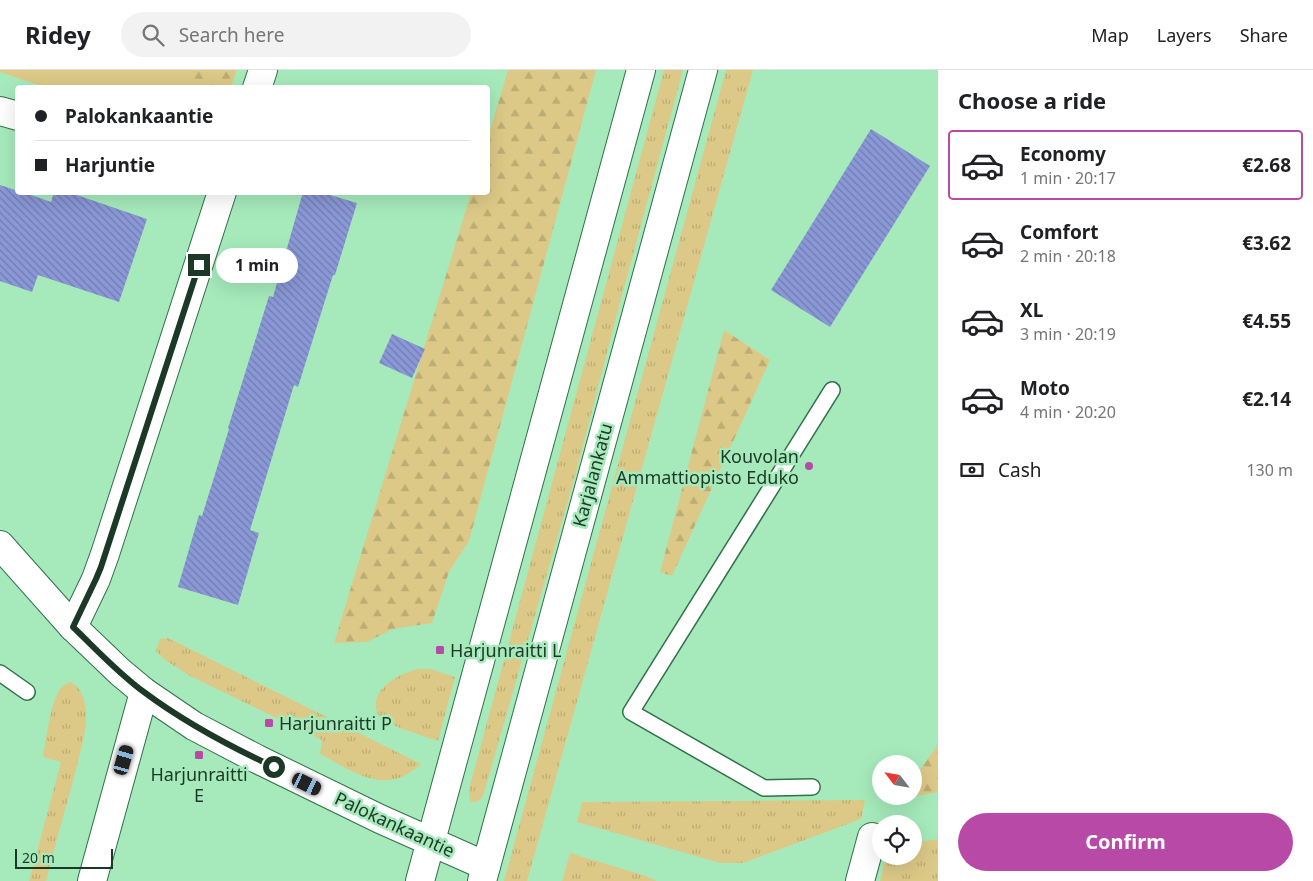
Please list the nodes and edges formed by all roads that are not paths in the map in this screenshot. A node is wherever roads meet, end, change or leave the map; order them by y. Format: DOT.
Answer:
graph roads {
  1 [pos="263,70"];
  2 [pos="641,70"];
  3 [pos="703,70"];
  4 [pos="258,85"];
  5 [pos="0,110"];
  6 [pos="15,115"];
  7 [pos="221,195"];
  8 [pos="832,390"];
  9 [pos="0,545"];
  10 [pos="73,627"];
  11 [pos="0,673"];
  12 [pos="27,692"];
  13 [pos="144,692"];
  14 [pos="812,787"];
  15 [pos="872,837"];
  16 [pos="431,841"];
  17 [pos="484,874"];
  18 [pos="92,881"];
  19 [pos="420,881"];
  20 [pos="860,881"];
  1 -- 4 [label="main road"];
  2 -- 16 [label="main road"];
  3 -- 17 [label="main road, Karjalankatu"];
  5 -- 6 [label="main road"];
  7 -- 10 [label="main road"];
  8 -- 14 [label="lane"];
  9 -- 10 [label="main road, Palokankaantie"];
  10 -- 13 [label="main road, Palokankaantie"];
  11 -- 12 [label="lane"];
  13 -- 16 [label="main road, Palokankaantie"];
  13 -- 18 [label="main road"];
  15 -- 20 [label="main road"];
  16 -- 17 [label="main road, Palokankaantie"];
  16 -- 19 [label="main road"];
}
